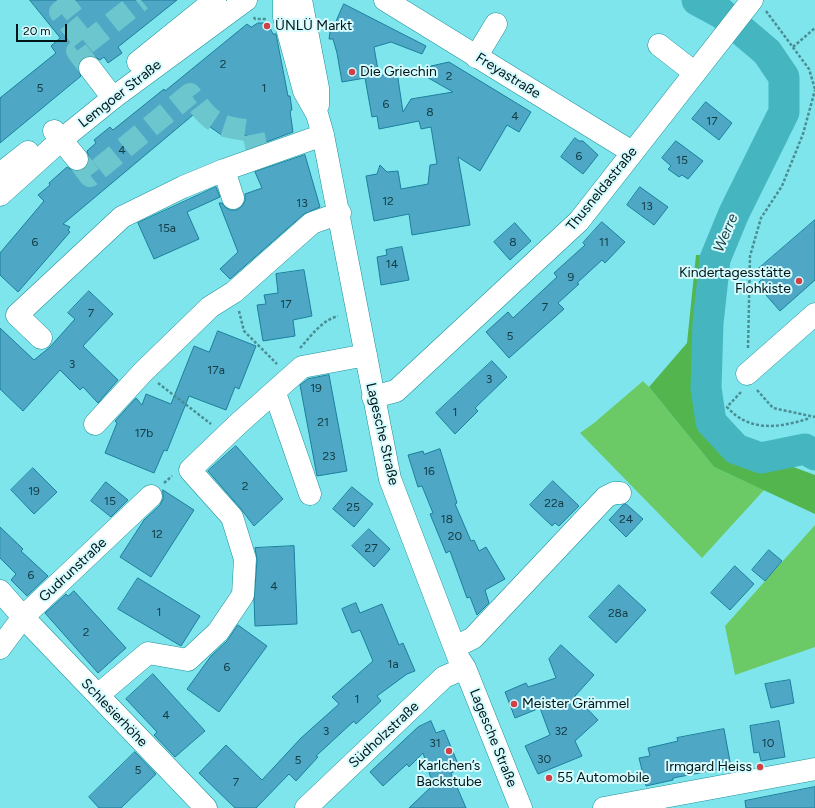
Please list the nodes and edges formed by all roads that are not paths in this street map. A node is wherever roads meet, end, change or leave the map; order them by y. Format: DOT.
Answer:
graph roads {
  1 [pos="215,0"];
  2 [pos="246,0"];
  3 [pos="284,0"];
  4 [pos="301,0"];
  5 [pos="385,0"];
  6 [pos="753,7"];
  7 [pos="496,24"];
  8 [pos="659,46"];
  9 [pos="476,57"];
  10 [pos="90,68"];
  11 [pos="695,73"];
  12 [pos="110,93"];
  13 [pos="317,114"];
  14 [pos="58,135"];
  15 [pos="323,135"];
  16 [pos="632,152"];
  17 [pos="77,159"];
  18 [pos="224,170"];
  19 [pos="0,174"];
  20 [pos="0,195"];
  21 [pos="233,198"];
  22 [pos="340,214"];
  23 [pos="815,314"];
  24 [pos="41,338"];
  25 [pos="366,355"];
  26 [pos="744,382"];
  27 [pos="275,393"];
  28 [pos="373,397"];
  29 [pos="95,424"];
  30 [pos="620,493"];
  31 [pos="310,494"];
  32 [pos="151,496"];
  33 [pos="0,591"];
  34 [pos="23,617"];
  35 [pos="455,647"];
  36 [pos="0,648"];
  37 [pos="465,668"];
  38 [pos="98,695"];
  39 [pos="815,770"];
  40 [pos="206,808"];
  41 [pos="306,808"];
  42 [pos="521,808"];
  43 [pos="604,808"];
  1 -- 12 [label="street, Lemgoer Straße"];
  2 -- 12 [label="street, Lemgoer Straße"];
  3 -- 13 [label="street, Lagesche Straße"];
  4 -- 13 [label="street, Lagesche Straße"];
  5 -- 9 [label="street, Freyastraße"];
  6 -- 11 [label="street, Thusneldastraße"];
  7 -- 9 [label="street"];
  8 -- 11 [label="street"];
  9 -- 16 [label="street, Freyastraße"];
  10 -- 12 [label="street"];
  11 -- 16 [label="street, Thusneldastraße"];
  12 -- 14 [label="street, Lemgoer Straße"];
  13 -- 15 [label="street, Lagesche Straße"];
  14 -- 17 [label="street"];
  14 -- 19 [label="street, Lemgoer Straße"];
  14 -- 20 [label="street, Lemgoer Straße"];
  15 -- 18 [label="street"];
  15 -- 22 [label="street, Lagesche Straße"];
  16 -- 28 [label="street, Thusneldastraße"];
  18 -- 21 [label="street"];
  18 -- 24 [label="street"];
  22 -- 25 [label="street, Lagesche Straße"];
  22 -- 29 [label="street"];
  23 -- 26 [label="street"];
  25 -- 27 [label="street"];
  25 -- 28 [label="street, Lagesche Straße"];
  27 -- 31 [label="street"];
  27 -- 38 [label="street"];
  28 -- 35 [label="street, Lagesche Straße"];
  30 -- 35 [label="street"];
  32 -- 34 [label="street, Gudrunstraße"];
  33 -- 34 [label="street, Schlesierhöhe"];
  34 -- 36 [label="street, Gudrunstraße"];
  34 -- 38 [label="street, Schlesierhöhe"];
  35 -- 37 [label="street, Lagesche Straße"];
  37 -- 41 [label="street, Südholzstraße"];
  37 -- 42 [label="street, Lagesche Straße"];
  38 -- 40 [label="street, Schlesierhöhe"];
  39 -- 43 [label="street"];
}
